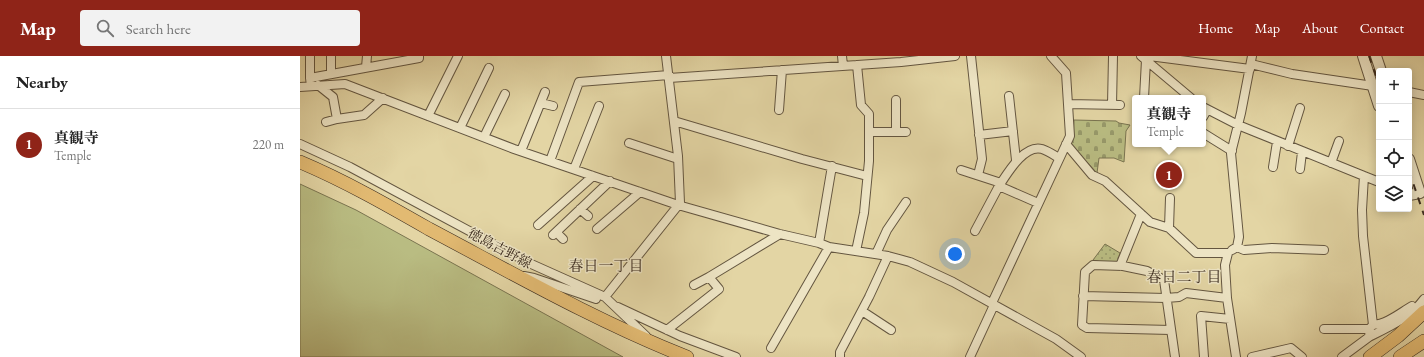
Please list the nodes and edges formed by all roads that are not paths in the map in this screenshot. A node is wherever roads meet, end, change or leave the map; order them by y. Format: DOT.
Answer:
graph roads {
  1 [pos="310,56"];
  2 [pos="331,56"];
  3 [pos="366,56"];
  4 [pos="419,56"];
  5 [pos="458,56"];
  6 [pos="666,56"];
  7 [pos="842,56"];
  8 [pos="955,56"];
  9 [pos="971,56"];
  10 [pos="1051,56"];
  11 [pos="1113,56"];
  12 [pos="1363,56"];
  13 [pos="1376,56"];
  14 [pos="1145,57"];
  15 [pos="1167,57"];
  16 [pos="1251,63"];
  17 [pos="856,65"];
  18 [pos="843,66"];
  19 [pos="366,67"];
  20 [pos="489,68"];
  21 [pos="1380,68"];
  22 [pos="782,70"];
  23 [pos="331,74"];
  24 [pos="669,76"];
  25 [pos="313,83"];
  26 [pos="1373,86"];
  27 [pos="300,87"];
  28 [pos="545,92"];
  29 [pos="1412,93"];
  30 [pos="505,94"];
  31 [pos="1144,95"];
  32 [pos="1188,95"];
  33 [pos="1424,95"];
  34 [pos="1009,96"];
  35 [pos="383,98"];
  36 [pos="896,100"];
  37 [pos="541,103"];
  38 [pos="1068,104"];
  39 [pos="1378,104"];
  40 [pos="553,106"];
  41 [pos="599,106"];
  42 [pos="1300,108"];
  43 [pos="779,110"];
  44 [pos="1206,112"];
  45 [pos="428,116"];
  46 [pos="337,119"];
  47 [pos="674,121"];
  48 [pos="326,122"];
  49 [pos="1238,125"];
  50 [pos="460,128"];
  51 [pos="1013,131"];
  52 [pos="869,132"];
  53 [pos="896,132"];
  54 [pos="906,132"];
  55 [pos="1206,135"];
  56 [pos="979,136"];
  57 [pos="484,137"];
  58 [pos="1339,141"];
  59 [pos="1277,142"];
  60 [pos="629,143"];
  61 [pos="300,144"];
  62 [pos="1066,144"];
  63 [pos="1288,146"];
  64 [pos="1232,150"];
  65 [pos="521,151"];
  66 [pos="1302,152"];
  67 [pos="1059,158"];
  68 [pos="678,159"];
  69 [pos="1016,160"];
  70 [pos="550,161"];
  71 [pos="300,162"];
  72 [pos="1331,163"];
  73 [pos="832,166"];
  74 [pos="1412,166"];
  75 [pos="1273,168"];
  76 [pos="1300,169"];
  77 [pos="574,170"];
  78 [pos="961,170"];
  79 [pos="978,175"];
  80 [pos="593,176"];
  81 [pos="867,176"];
  82 [pos="1364,176"];
  83 [pos="610,181"];
  84 [pos="1376,181"];
  85 [pos="1000,185"];
  86 [pos="640,192"];
  87 [pos="1423,192"];
  88 [pos="1412,194"];
  89 [pos="1170,198"];
  90 [pos="906,202"];
  91 [pos="1038,203"];
  92 [pos="678,205"];
  93 [pos="580,209"];
  94 [pos="1141,214"];
  95 [pos="588,216"];
  96 [pos="538,226"];
  97 [pos="1169,228"];
  98 [pos="597,229"];
  99 [pos="975,231"];
  100 [pos="780,234"];
  101 [pos="563,239"];
  102 [pos="819,243"];
  103 [pos="829,247"];
  104 [pos="1237,247"];
  105 [pos="1324,250"];
  106 [pos="856,251"];
  107 [pos="1228,253"];
  108 [pos="876,254"];
  109 [pos="888,256"];
  110 [pos="1120,266"];
  111 [pos="513,274"];
  112 [pos="709,276"];
  113 [pos="694,285"];
  114 [pos="1084,296"];
  115 [pos="605,298"];
  116 [pos="1166,298"];
  117 [pos="1227,298"];
  118 [pos="1424,299"];
  119 [pos="993,304"];
  120 [pos="613,306"];
  121 [pos="862,311"];
  122 [pos="1424,312"];
  123 [pos="1230,319"];
  124 [pos="1324,329"];
  125 [pos="667,330"];
  126 [pos="891,330"];
  127 [pos="1171,330"];
  128 [pos="1371,330"];
  129 [pos="1424,341"];
  130 [pos="654,344"];
  131 [pos="770,348"];
  132 [pos="1424,350"];
  133 [pos="687,357"];
  134 [pos="736,357"];
  135 [pos="840,357"];
  136 [pos="970,357"];
  137 [pos="1081,357"];
  138 [pos="1174,357"];
  139 [pos="1204,357"];
  140 [pos="1236,357"];
  141 [pos="1252,357"];
  142 [pos="1302,357"];
  143 [pos="1342,357"];
  144 [pos="1370,357"];
  145 [pos="1400,357"];
  146 [pos="1407,357"];
  1 -- 25 [label="street"];
  2 -- 23 [label="street"];
  3 -- 19 [label="street"];
  4 -- 19 [label="street"];
  5 -- 45 [label="street"];
  6 -- 24 [label="street"];
  7 -- 18 [label="street"];
  8 -- 17 [label="street"];
  9 -- 56 [label="street"];
  10 -- 38 [label="street"];
  11 -- 38 [label="street"];
  12 -- 26 [label="street"];
  13 -- 21 [label="street"];
  14 -- 15 [label="street"];
  14 -- 31 [label="street"];
  14 -- 32 [label="street"];
  15 -- 16 [label="street"];
  16 -- 26 [label="street"];
  16 -- 49 [label="street"];
  17 -- 18 [label="street"];
  17 -- 52 [label="street"];
  18 -- 22 [label="street"];
  19 -- 23 [label="street"];
  20 -- 50 [label="street"];
  22 -- 24 [label="street"];
  22 -- 43 [label="street"];
  23 -- 25 [label="street"];
  24 -- 47 [label="street"];
  24 -- 70 [label="street"];
  25 -- 27 [label="street"];
  25 -- 35 [label="street"];
  25 -- 46 [label="street"];
  26 -- 39 [label="street"];
  28 -- 37 [label="street"];
  29 -- 33 [label="street"];
  30 -- 57 [label="street"];
  34 -- 51 [label="street"];
  35 -- 45 [label="street"];
  35 -- 46 [label="street"];
  36 -- 53 [label="street"];
  37 -- 40 [label="street"];
  37 -- 65 [label="street"];
  38 -- 62 [label="street"];
  41 -- 77 [label="street"];
  42 -- 63 [label="street"];
  44 -- 49 [label="street"];
  45 -- 50 [label="street"];
  46 -- 48 [label="street"];
  47 -- 68 [label="street"];
  47 -- 73 [label="street"];
  49 -- 59 [label="street"];
  49 -- 64 [label="street"];
  50 -- 57 [label="street"];
  51 -- 56 [label="street"];
  51 -- 69 [label="street"];
  52 -- 53 [label="street"];
  52 -- 81 [label="street"];
  53 -- 54 [label="street"];
  55 -- 64 [label="street"];
  56 -- 79 [label="street"];
  57 -- 65 [label="street"];
  58 -- 72 [label="street"];
  59 -- 63 [label="street"];
  59 -- 75 [label="street"];
  60 -- 68 [label="street"];
  61 -- 115 [label="street"];
  62 -- 67 [label="street"];
  62 -- 94 [label="street"];
  63 -- 66 [label="street"];
  64 -- 104 [label="street"];
  65 -- 70 [label="street"];
  66 -- 72 [label="street"];
  66 -- 76 [label="street"];
  67 -- 69 [label="street"];
  67 -- 91 [label="street"];
  68 -- 92 [label="street"];
  69 -- 85 [label="street"];
  70 -- 77 [label="street"];
  71 -- 111 [label="main road, 徳島吉野線"];
  72 -- 82 [label="street"];
  73 -- 81 [label="street"];
  73 -- 102 [label="street"];
  74 -- 87 [label="street"];
  77 -- 80 [label="street"];
  78 -- 79 [label="street"];
  79 -- 85 [label="street"];
  80 -- 83 [label="street"];
  80 -- 96 [label="street"];
  81 -- 106 [label="street"];
  82 -- 84 [label="street"];
  82 -- 128 [label="street"];
  83 -- 86 [label="street"];
  83 -- 93 [label="street"];
  85 -- 91 [label="street"];
  85 -- 99 [label="street"];
  86 -- 92 [label="street"];
  86 -- 98 [label="street"];
  87 -- 88 [label="street"];
  89 -- 97 [label="street"];
  90 -- 108 [label="street"];
  91 -- 119 [label="street"];
  92 -- 100 [label="street"];
  92 -- 115 [label="street"];
  93 -- 95 [label="street"];
  93 -- 101 [label="street"];
  94 -- 97 [label="street"];
  94 -- 110 [label="street"];
  97 -- 107 [label="street"];
  100 -- 102 [label="street"];
  100 -- 112 [label="street"];
  102 -- 103 [label="street"];
  103 -- 106 [label="street"];
  103 -- 131 [label="street"];
  104 -- 105 [label="street"];
  104 -- 107 [label="street"];
  106 -- 108 [label="street"];
  107 -- 117 [label="street"];
  108 -- 109 [label="street"];
  109 -- 119 [label="street"];
  109 -- 121 [label="street"];
  110 -- 114 [label="street"];
  110 -- 116 [label="street"];
  111 -- 115 [label="street"];
  111 -- 130 [label="main road, 徳島吉野線"];
  112 -- 113 [label="street"];
  112 -- 125 [label="street"];
  114 -- 116 [label="street"];
  114 -- 127 [label="street"];
  115 -- 120 [label="street"];
  116 -- 117 [label="street"];
  116 -- 127 [label="street"];
  117 -- 123 [label="street"];
  118 -- 128 [label="street"];
  118 -- 128 [label="street"];
  119 -- 136 [label="street"];
  119 -- 137 [label="street"];
  120 -- 125 [label="street"];
  120 -- 130 [label="street"];
  121 -- 126 [label="street"];
  121 -- 135 [label="street"];
  122 -- 144 [label="main road"];
  123 -- 139 [label="street"];
  123 -- 140 [label="street"];
  124 -- 128 [label="street"];
  125 -- 134 [label="street"];
  127 -- 138 [label="street"];
  128 -- 143 [label="street"];
  129 -- 145 [label="main road"];
  130 -- 133 [label="main road, 徳島吉野線"];
  132 -- 146 [label="main road"];
  141 -- 142 [label="street"];
}
